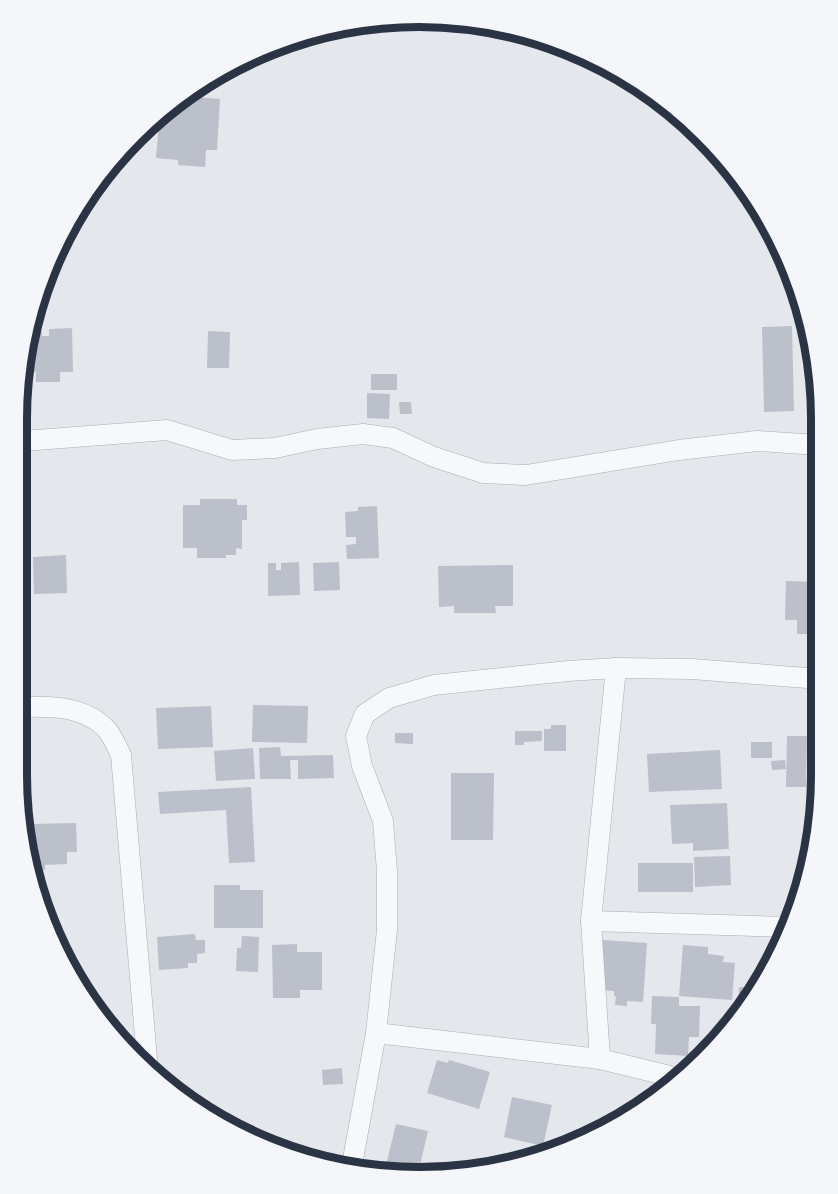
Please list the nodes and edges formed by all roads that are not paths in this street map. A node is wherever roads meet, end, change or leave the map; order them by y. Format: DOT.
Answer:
graph roads {
  1 [pos="27,441"];
  2 [pos="811,444"];
  3 [pos="616,668"];
  4 [pos="811,678"];
  5 [pos="27,707"];
  6 [pos="591,921"];
  7 [pos="780,927"];
  8 [pos="376,1033"];
  9 [pos="147,1057"];
  10 [pos="600,1059"];
  11 [pos="670,1076"];
  12 [pos="353,1161"];
  1 -- 2 [label="street"];
  3 -- 4 [label="street"];
  3 -- 6 [label="street"];
  3 -- 8 [label="street"];
  5 -- 9 [label="street"];
  6 -- 7 [label="street"];
  6 -- 10 [label="street"];
  8 -- 10 [label="street"];
  8 -- 12 [label="street"];
  10 -- 11 [label="street"];
}
